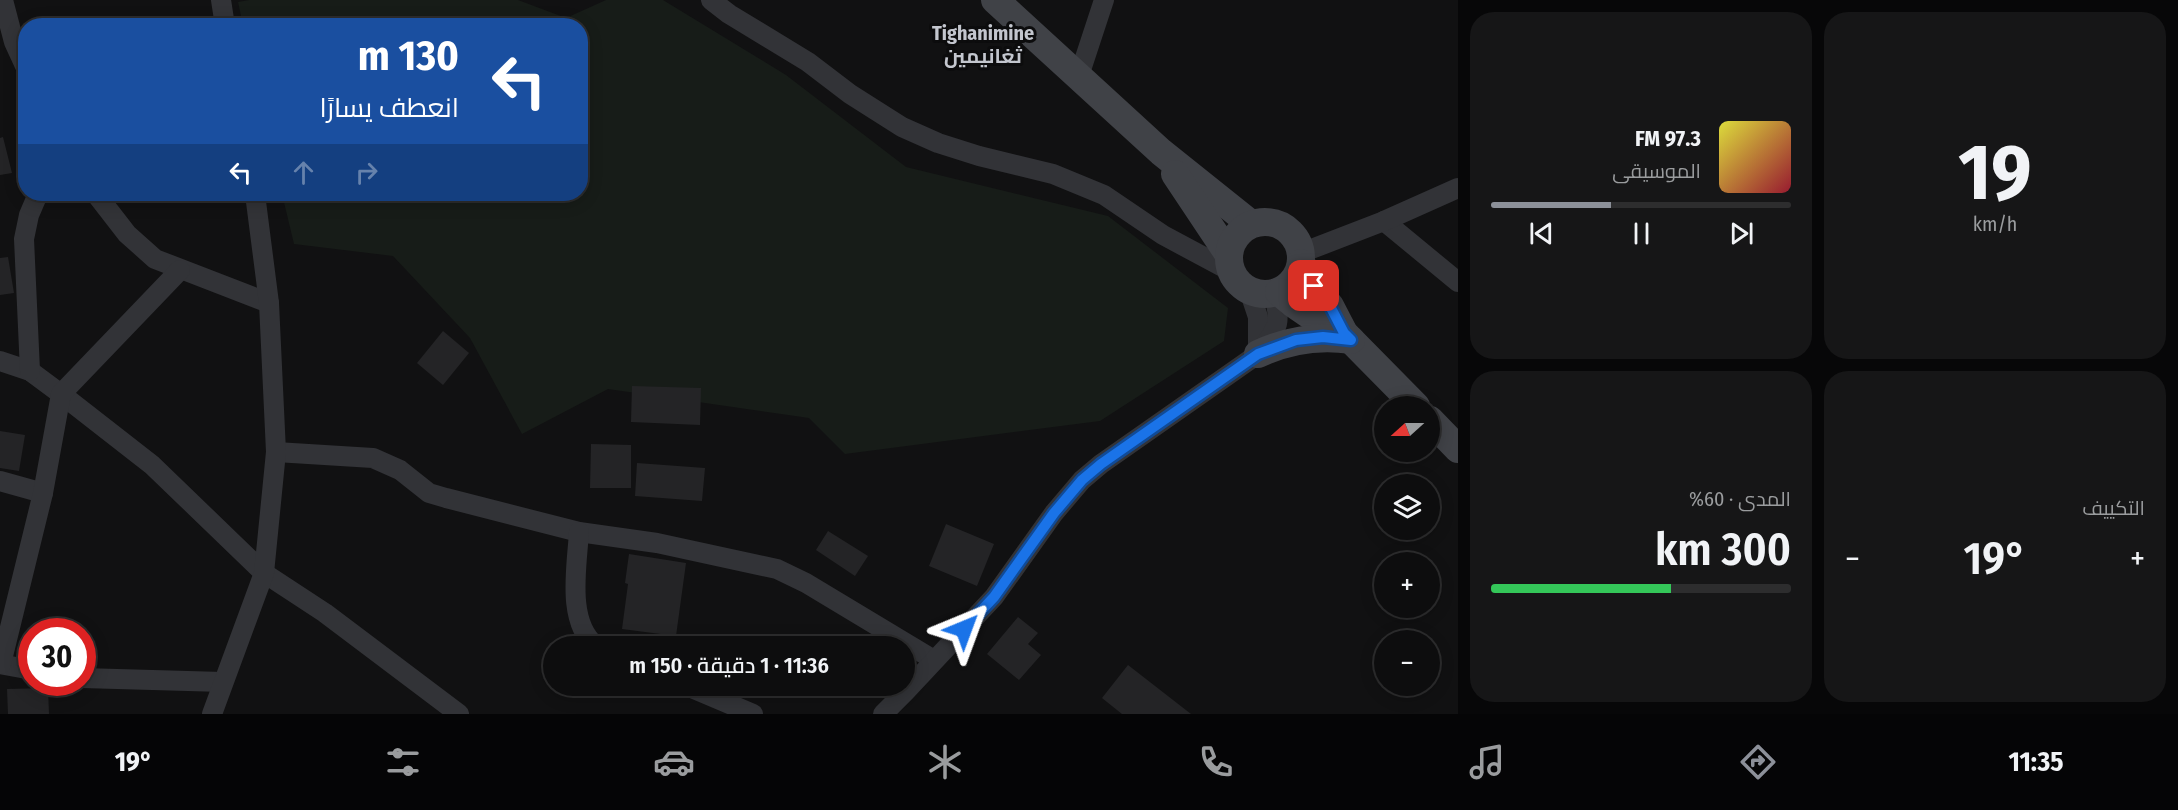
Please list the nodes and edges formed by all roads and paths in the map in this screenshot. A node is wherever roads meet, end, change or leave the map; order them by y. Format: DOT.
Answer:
graph roads {
  1 [pos="3,0"];
  2 [pos="221,0"];
  3 [pos="711,0"];
  4 [pos="995,0"];
  5 [pos="1104,0"];
  6 [pos="224,18"];
  7 [pos="18,51"];
  8 [pos="1079,76"];
  9 [pos="1161,152"];
  10 [pos="1458,188"];
  11 [pos="35,201"];
  12 [pos="102,201"];
  13 [pos="256,201"];
  14 [pos="1384,221"];
  15 [pos="1251,224"];
  16 [pos="1301,258"];
  17 [pos="180,270"];
  18 [pos="1252,280"];
  19 [pos="1458,282"];
  20 [pos="269,303"];
  21 [pos="1347,337"];
  22 [pos="1258,354"];
  23 [pos="0,361"];
  24 [pos="30,372"];
  25 [pos="61,394"];
  26 [pos="1406,396"];
  27 [pos="1440,430"];
  28 [pos="1458,449"];
  29 [pos="276,452"];
  30 [pos="0,481"];
  31 [pos="43,493"];
  32 [pos="579,532"];
  33 [pos="264,573"];
  34 [pos="587,636"];
  35 [pos="934,660"];
  36 [pos="0,664"];
  37 [pos="18,667"];
  38 [pos="96,678"];
  39 [pos="222,682"];
  40 [pos="711,696"];
  41 [pos="212,714"];
  42 [pos="459,714"];
  43 [pos="753,714"];
  44 [pos="883,714"];
  1 -- 7 [label="street"];
  2 -- 6 [label="street"];
  3 -- 18 [label="street"];
  4 -- 8 [label="street"];
  5 -- 8 [label="street"];
  8 -- 9 [label="street"];
  9 -- 15 [label="street"];
  9 -- 18 [label="street"];
  10 -- 14 [label="street"];
  11 -- 24 [label="street"];
  12 -- 17 [label="street"];
  13 -- 20 [label="street"];
  14 -- 16 [label="street"];
  14 -- 19 [label="street"];
  15 -- 16 [label="street"];
  15 -- 18 [label="street"];
  16 -- 18 [label="street"];
  16 -- 21 [label="street"];
  17 -- 20 [label="street"];
  17 -- 25 [label="street"];
  18 -- 21 [label="street"];
  18 -- 22 [label="street"];
  20 -- 29 [label="street"];
  21 -- 22 [label="street"];
  21 -- 26 [label="street"];
  22 -- 35 [label="street"];
  23 -- 24 [label="street"];
  24 -- 25 [label="street"];
  25 -- 31 [label="street"];
  25 -- 33 [label="street"];
  27 -- 28 [label="street"];
  29 -- 32 [label="street"];
  29 -- 33 [label="street"];
  30 -- 31 [label="street"];
  31 -- 36 [label="street"];
  32 -- 34 [label="street"];
  32 -- 35 [label="street"];
  33 -- 39 [label="street"];
  33 -- 42 [label="street"];
  35 -- 44 [label="street"];
  36 -- 37 [label="street"];
  38 -- 39 [label="street"];
  39 -- 41 [label="street"];
  40 -- 43 [label="street"];
}
